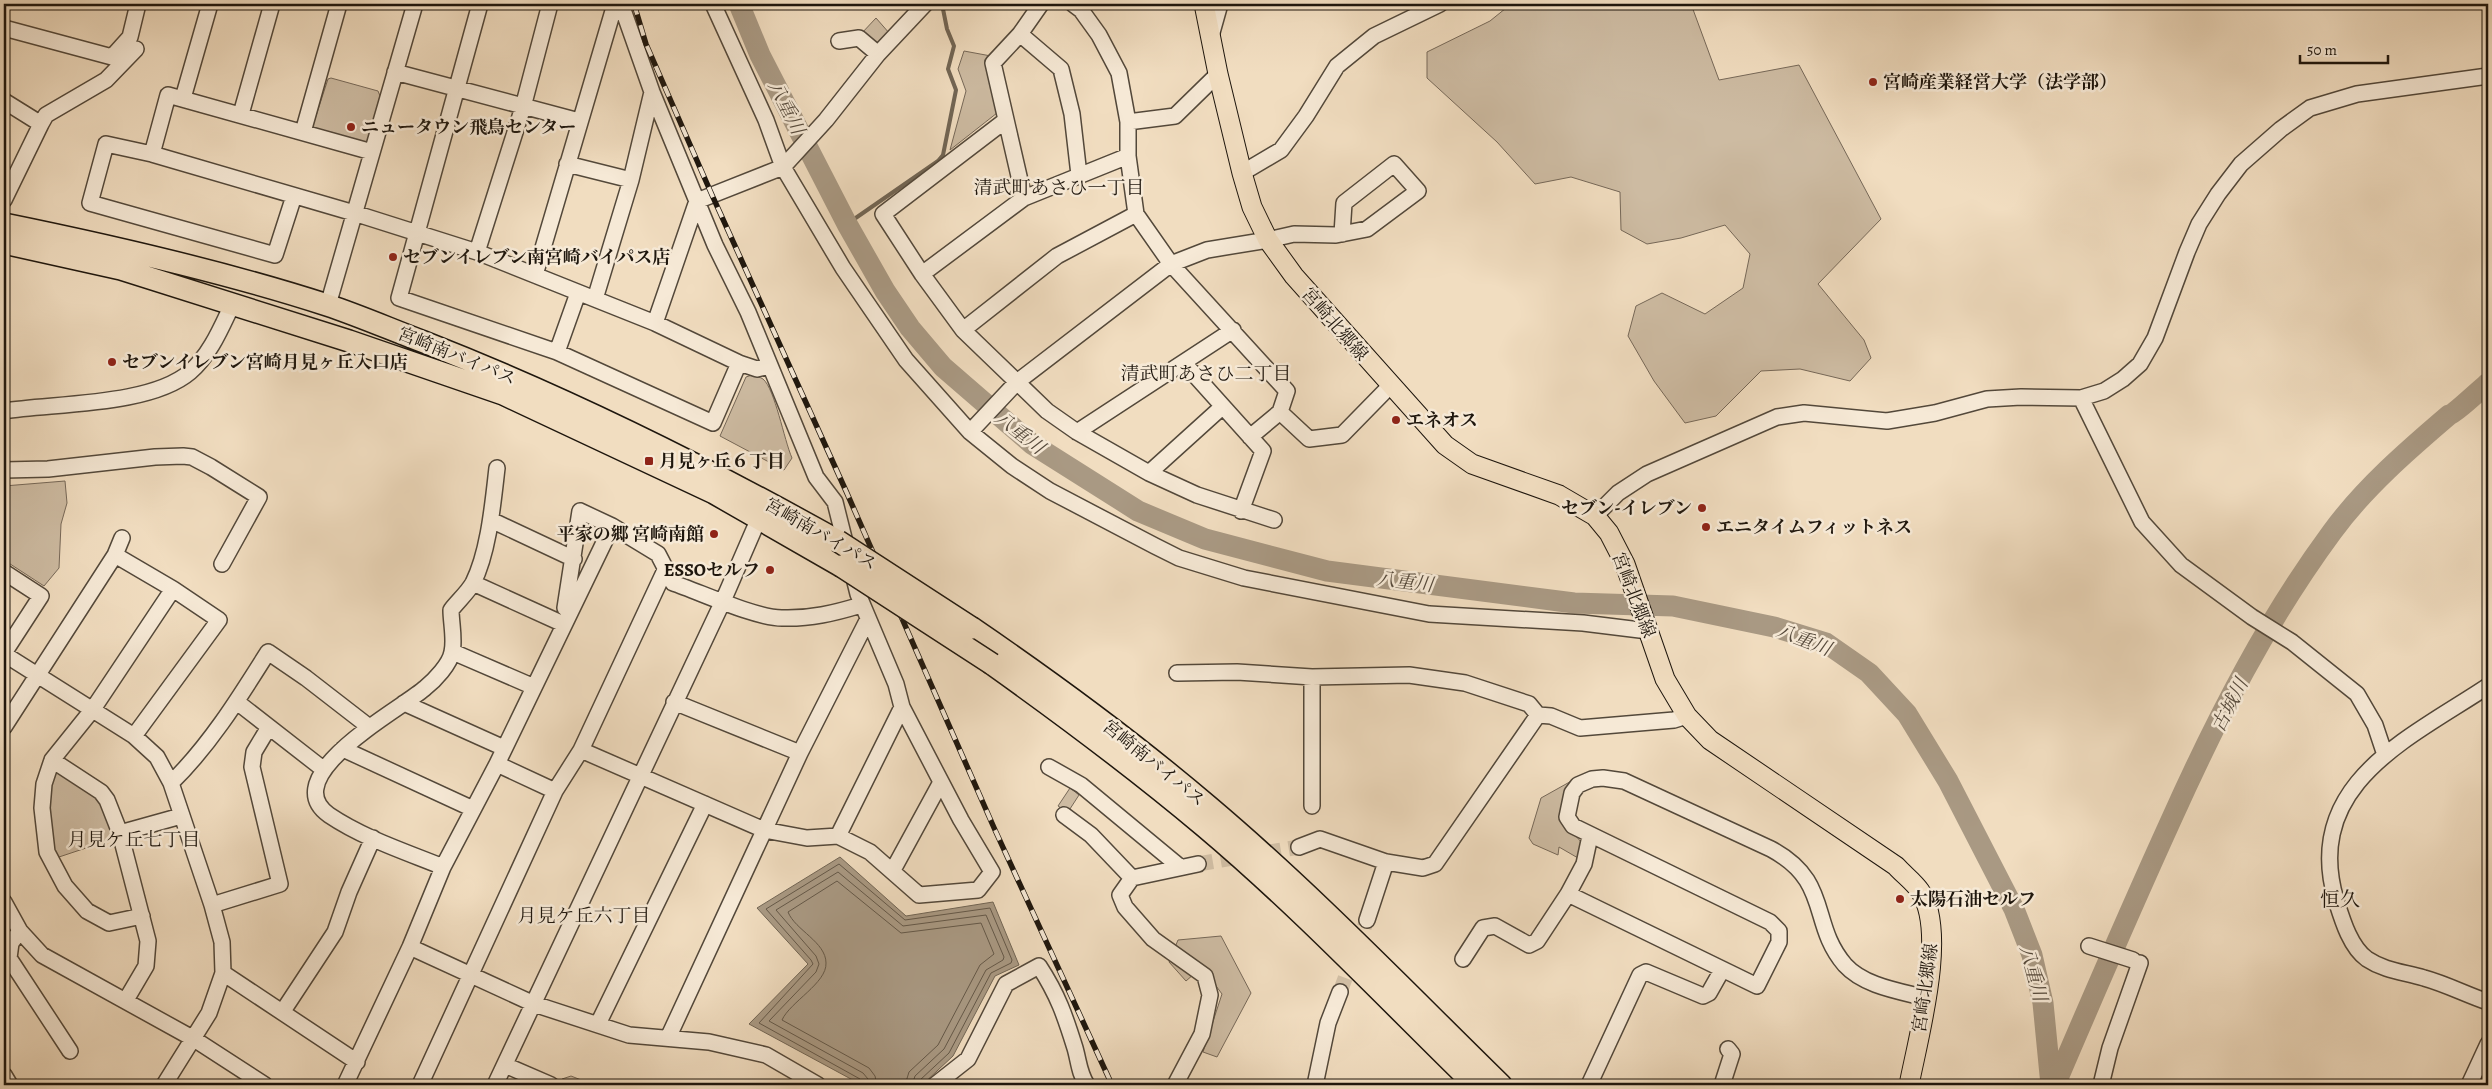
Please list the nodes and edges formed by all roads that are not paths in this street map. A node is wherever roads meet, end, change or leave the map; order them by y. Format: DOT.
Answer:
graph roads {
  1 [pos="138,4"];
  2 [pos="210,4"];
  3 [pos="272,4"];
  4 [pos="339,4"];
  5 [pos="415,4"];
  6 [pos="480,4"];
  7 [pos="550,4"];
  8 [pos="615,4"];
  9 [pos="621,4"];
  10 [pos="713,4"];
  11 [pos="925,4"];
  12 [pos="1041,4"];
  13 [pos="1073,4"];
  14 [pos="1204,4"];
  15 [pos="1220,4"];
  16 [pos="1440,4"];
  17 [pos="4,28"];
  18 [pos="1020,34"];
  19 [pos="1211,36"];
  20 [pos="838,40"];
  21 [pos="136,48"];
  22 [pos="878,54"];
  23 [pos="395,72"];
  24 [pos="1218,74"];
  25 [pos="2488,76"];
  26 [pos="456,88"];
  27 [pos="652,92"];
  28 [pos="183,98"];
  29 [pos="4,101"];
  30 [pos="523,107"];
  31 [pos="241,114"];
  32 [pos="1006,120"];
  33 [pos="579,121"];
  34 [pos="1128,122"];
  35 [pos="41,124"];
  36 [pos="303,132"];
  37 [pos="372,152"];
  38 [pos="152,154"];
  39 [pos="1128,156"];
  40 [pos="567,164"];
  41 [pos="787,164"];
  42 [pos="1242,172"];
  43 [pos="1079,175"];
  44 [pos="631,180"];
  45 [pos="294,196"];
  46 [pos="1024,198"];
  47 [pos="4,200"];
  48 [pos="696,201"];
  49 [pos="354,213"];
  50 [pos="1136,214"];
  51 [pos="418,233"];
  52 [pos="1342,234"];
  53 [pos="4,239"];
  54 [pos="1268,240"];
  55 [pos="478,252"];
  56 [pos="1171,264"];
  57 [pos="922,274"];
  58 [pos="535,275"];
  59 [pos="578,293"];
  60 [pos="595,299"];
  61 [pos="232,305"];
  62 [pos="328,305"];
  63 [pos="655,323"];
  64 [pos="963,330"];
  65 [pos="1233,330"];
  66 [pos="557,352"];
  67 [pos="739,363"];
  68 [pos="1184,363"];
  69 [pos="770,366"];
  70 [pos="1014,386"];
  71 [pos="1390,386"];
  72 [pos="2081,398"];
  73 [pos="1222,407"];
  74 [pos="4,411"];
  75 [pos="1280,412"];
  76 [pos="974,428"];
  77 [pos="1077,432"];
  78 [pos="1250,437"];
  79 [pos="497,468"];
  80 [pos="4,470"];
  81 [pos="1149,473"];
  82 [pos="1241,511"];
  83 [pos="1595,516"];
  84 [pos="759,518"];
  85 [pos="491,520"];
  86 [pos="1274,520"];
  87 [pos="612,526"];
  88 [pos="122,538"];
  89 [pos="116,555"];
  90 [pos="574,559"];
  91 [pos="222,564"];
  92 [pos="666,568"];
  93 [pos="4,572"];
  94 [pos="473,583"];
  95 [pos="173,589"];
  96 [pos="723,601"];
  97 [pos="865,612"];
  98 [pos="561,623"];
  99 [pos="1648,630"];
  100 [pos="557,638"];
  101 [pos="452,652"];
  102 [pos="4,654"];
  103 [pos="1177,673"];
  104 [pos="36,675"];
  105 [pos="1312,677"];
  106 [pos="2488,686"];
  107 [pos="534,687"];
  108 [pos="237,702"];
  109 [pos="674,702"];
  110 [pos="404,703"];
  111 [pos="902,707"];
  112 [pos="93,709"];
  113 [pos="1538,715"];
  114 [pos="1687,716"];
  115 [pos="368,726"];
  116 [pos="4,727"];
  117 [pos="269,727"];
  118 [pos="134,736"];
  119 [pos="504,748"];
  120 [pos="343,749"];
  121 [pos="581,750"];
  122 [pos="800,753"];
  123 [pos="2385,755"];
  124 [pos="52,760"];
  125 [pos="497,764"];
  126 [pos="1049,768"];
  127 [pos="323,770"];
  128 [pos="640,775"];
  129 [pos="941,782"];
  130 [pos="171,783"];
  131 [pos="555,790"];
  132 [pos="705,804"];
  133 [pos="1312,806"];
  134 [pos="473,809"];
  135 [pos="1064,815"];
  136 [pos="181,816"];
  137 [pos="764,830"];
  138 [pos="120,833"];
  139 [pos="838,836"];
  140 [pos="1590,836"];
  141 [pos="373,838"];
  142 [pos="1300,847"];
  143 [pos="1386,862"];
  144 [pos="1198,864"];
  145 [pos="443,867"];
  146 [pos="1180,867"];
  147 [pos="893,870"];
  148 [pos="1132,878"];
  149 [pos="1568,894"];
  150 [pos="4,902"];
  151 [pos="212,905"];
  152 [pos="142,916"];
  153 [pos="1367,920"];
  154 [pos="20,931"];
  155 [pos="2089,946"];
  156 [pos="410,947"];
  157 [pos="1463,959"];
  158 [pos="1722,970"];
  159 [pos="223,973"];
  160 [pos="471,975"];
  161 [pos="1340,992"];
  162 [pos="1926,998"];
  163 [pos="126,1000"];
  164 [pos="2488,1002"];
  165 [pos="534,1004"];
  166 [pos="283,1011"];
  167 [pos="598,1024"];
  168 [pos="668,1038"];
  169 [pos="194,1039"];
  170 [pos="2488,1044"];
  171 [pos="1728,1049"];
  172 [pos="70,1051"];
  173 [pos="357,1062"];
  174 [pos="505,1065"];
  175 [pos="4,1075"];
  176 [pos="10,1085"];
  177 [pos="164,1085"];
  178 [pos="265,1085"];
  179 [pos="345,1085"];
  180 [pos="420,1085"];
  181 [pos="495,1085"];
  182 [pos="551,1085"];
  183 [pos="818,1085"];
  184 [pos="935,1085"];
  185 [pos="1086,1085"];
  186 [pos="1175,1085"];
  187 [pos="1315,1085"];
  188 [pos="1475,1085"];
  189 [pos="1501,1085"];
  190 [pos="1589,1085"];
  191 [pos="1722,1085"];
  192 [pos="1909,1085"];
  193 [pos="2101,1085"];
  194 [pos="2469,1085"];
  1 -- 17 [label="street"];
  2 -- 28 [label="street"];
  3 -- 31 [label="street"];
  4 -- 36 [label="street"];
  5 -- 23 [label="street"];
  6 -- 26 [label="street"];
  7 -- 30 [label="street"];
  8 -- 33 [label="street"];
  9 -- 27 [label="street"];
  10 -- 41 [label="street"];
  11 -- 22 [label="street"];
  12 -- 18 [label="street"];
  13 -- 34 [label="street"];
  14 -- 19 [label="main road, 宮崎北郷線"];
  15 -- 19 [label="street"];
  16 -- 42 [label="street"];
  18 -- 32 [label="street"];
  18 -- 43 [label="street"];
  19 -- 24 [label="main road, 宮崎北郷線"];
  20 -- 22 [label="street"];
  21 -- 35 [label="street"];
  22 -- 41 [label="street"];
  23 -- 26 [label="street"];
  23 -- 37 [label="street"];
  24 -- 34 [label="street"];
  24 -- 42 [label="main road, 宮崎北郷線"];
  25 -- 72 [label="street"];
  26 -- 30 [label="street"];
  26 -- 51 [label="street"];
  27 -- 44 [label="street"];
  27 -- 48 [label="street"];
  28 -- 31 [label="street"];
  28 -- 38 [label="street"];
  29 -- 35 [label="street"];
  30 -- 33 [label="street"];
  30 -- 55 [label="street"];
  31 -- 36 [label="street"];
  32 -- 46 [label="street"];
  32 -- 57 [label="street"];
  33 -- 40 [label="street"];
  34 -- 39 [label="street"];
  35 -- 47 [label="street"];
  36 -- 37 [label="street"];
  37 -- 49 [label="street"];
  38 -- 45 [label="street"];
  38 -- 45 [label="street"];
  39 -- 43 [label="street"];
  39 -- 50 [label="street"];
  40 -- 44 [label="street"];
  40 -- 58 [label="street"];
  41 -- 48 [label="street"];
  41 -- 76 [label="street"];
  42 -- 54 [label="main road, 宮崎北郷線"];
  43 -- 46 [label="street"];
  44 -- 60 [label="street"];
  45 -- 49 [label="street"];
  46 -- 57 [label="street"];
  48 -- 63 [label="street"];
  48 -- 69 [label="street"];
  49 -- 51 [label="street"];
  49 -- 62 [label="street"];
  50 -- 56 [label="street"];
  50 -- 64 [label="street"];
  51 -- 55 [label="street"];
  51 -- 66 [label="street"];
  52 -- 52 [label="street"];
  52 -- 54 [label="street"];
  53 -- 61 [label="highway, 宮崎南バイパス"];
  53 -- 62 [label="highway, 宮崎南バイパス"];
  54 -- 56 [label="street"];
  54 -- 71 [label="main road, 宮崎北郷線"];
  55 -- 58 [label="street"];
  56 -- 65 [label="street"];
  56 -- 70 [label="street"];
  57 -- 64 [label="street"];
  58 -- 59 [label="street"];
  59 -- 60 [label="street"];
  59 -- 66 [label="street"];
  60 -- 63 [label="street"];
  61 -- 74 [label="street"];
  61 -- 84 [label="highway, 宮崎南バイパス"];
  62 -- 189 [label="highway, 宮崎南バイパス, bridge"];
  63 -- 67 [label="street"];
  64 -- 70 [label="street"];
  65 -- 68 [label="street"];
  65 -- 75 [label="street"];
  66 -- 67 [label="street"];
  67 -- 69 [label="street"];
  68 -- 73 [label="street"];
  68 -- 77 [label="street"];
  69 -- 97 [label="street"];
  70 -- 76 [label="street"];
  70 -- 77 [label="street"];
  71 -- 75 [label="street"];
  71 -- 83 [label="main road, 宮崎北郷線"];
  72 -- 83 [label="street"];
  72 -- 123 [label="street"];
  73 -- 78 [label="street"];
  73 -- 81 [label="street"];
  75 -- 78 [label="street"];
  76 -- 99 [label="street"];
  77 -- 81 [label="street"];
  78 -- 82 [label="street"];
  79 -- 85 [label="street"];
  80 -- 91 [label="street"];
  81 -- 82 [label="street"];
  82 -- 86 [label="street"];
  83 -- 99 [label="main road, 宮崎北郷線"];
  84 -- 96 [label="street"];
  84 -- 188 [label="highway, 宮崎南バイパス, bridge"];
  85 -- 90 [label="street"];
  85 -- 94 [label="street"];
  87 -- 90 [label="street"];
  87 -- 92 [label="street"];
  87 -- 100 [label="street"];
  88 -- 89 [label="street"];
  89 -- 95 [label="street"];
  89 -- 104 [label="street"];
  90 -- 98 [label="street"];
  92 -- 96 [label="street"];
  92 -- 121 [label="street"];
  93 -- 102 [label="street"];
  94 -- 98 [label="street"];
  94 -- 101 [label="street"];
  95 -- 112 [label="street"];
  95 -- 118 [label="street"];
  96 -- 97 [label="street"];
  96 -- 109 [label="street"];
  97 -- 111 [label="street"];
  97 -- 122 [label="street"];
  98 -- 100 [label="street"];
  99 -- 114 [label="main road, 宮崎北郷線"];
  100 -- 107 [label="street"];
  101 -- 107 [label="street"];
  101 -- 110 [label="street"];
  102 -- 104 [label="street"];
  103 -- 105 [label="street"];
  104 -- 112 [label="street"];
  104 -- 116 [label="street"];
  105 -- 113 [label="street"];
  105 -- 133 [label="street"];
  106 -- 123 [label="street"];
  107 -- 119 [label="street"];
  108 -- 115 [label="street"];
  108 -- 117 [label="street"];
  108 -- 130 [label="street"];
  109 -- 122 [label="street"];
  109 -- 128 [label="street"];
  110 -- 115 [label="street"];
  110 -- 119 [label="street"];
  111 -- 129 [label="street"];
  111 -- 139 [label="street"];
  112 -- 118 [label="street"];
  112 -- 124 [label="street"];
  113 -- 114 [label="street"];
  113 -- 143 [label="street"];
  114 -- 162 [label="main road, 宮崎北郷線"];
  115 -- 120 [label="street"];
  117 -- 127 [label="street"];
  117 -- 151 [label="street"];
  118 -- 130 [label="street"];
  119 -- 125 [label="street"];
  120 -- 127 [label="street"];
  120 -- 134 [label="street"];
  121 -- 128 [label="street"];
  121 -- 131 [label="street"];
  122 -- 137 [label="street"];
  123 -- 164 [label="street"];
  124 -- 138 [label="street"];
  124 -- 152 [label="street"];
  125 -- 131 [label="street"];
  125 -- 134 [label="street"];
  126 -- 146 [label="street"];
  127 -- 141 [label="street"];
  128 -- 132 [label="street"];
  128 -- 165 [label="street"];
  129 -- 147 [label="street"];
  129 -- 147 [label="street"];
  130 -- 136 [label="street"];
  131 -- 160 [label="street"];
  132 -- 137 [label="street"];
  132 -- 167 [label="street"];
  134 -- 145 [label="street"];
  135 -- 148 [label="street"];
  136 -- 138 [label="street"];
  136 -- 151 [label="street"];
  137 -- 139 [label="street"];
  137 -- 168 [label="street"];
  138 -- 152 [label="street"];
  139 -- 147 [label="street"];
  140 -- 149 [label="street"];
  140 -- 158 [label="street"];
  140 -- 162 [label="street"];
  141 -- 145 [label="street"];
  141 -- 166 [label="street"];
  142 -- 143 [label="street"];
  143 -- 153 [label="street"];
  144 -- 146 [label="street"];
  145 -- 156 [label="street"];
  146 -- 148 [label="street"];
  148 -- 186 [label="street"];
  149 -- 157 [label="street"];
  149 -- 158 [label="street"];
  150 -- 154 [label="street"];
  151 -- 159 [label="street"];
  152 -- 163 [label="street"];
  154 -- 163 [label="street"];
  154 -- 172 [label="street"];
  155 -- 193 [label="street"];
  156 -- 160 [label="street"];
  156 -- 173 [label="street"];
  158 -- 190 [label="street"];
  159 -- 166 [label="street"];
  159 -- 169 [label="street"];
  160 -- 165 [label="street"];
  160 -- 180 [label="street"];
  161 -- 187 [label="street"];
  162 -- 192 [label="main road, 宮崎北郷線"];
  163 -- 169 [label="street"];
  165 -- 167 [label="street"];
  165 -- 174 [label="street"];
  166 -- 173 [label="street"];
  167 -- 168 [label="street"];
  168 -- 183 [label="street"];
  169 -- 177 [label="street"];
  169 -- 178 [label="street"];
  170 -- 194 [label="street"];
  171 -- 191 [label="street"];
  173 -- 179 [label="street"];
  174 -- 181 [label="street"];
  174 -- 182 [label="street"];
  175 -- 176 [label="street"];
  184 -- 185 [label="street"];
}
